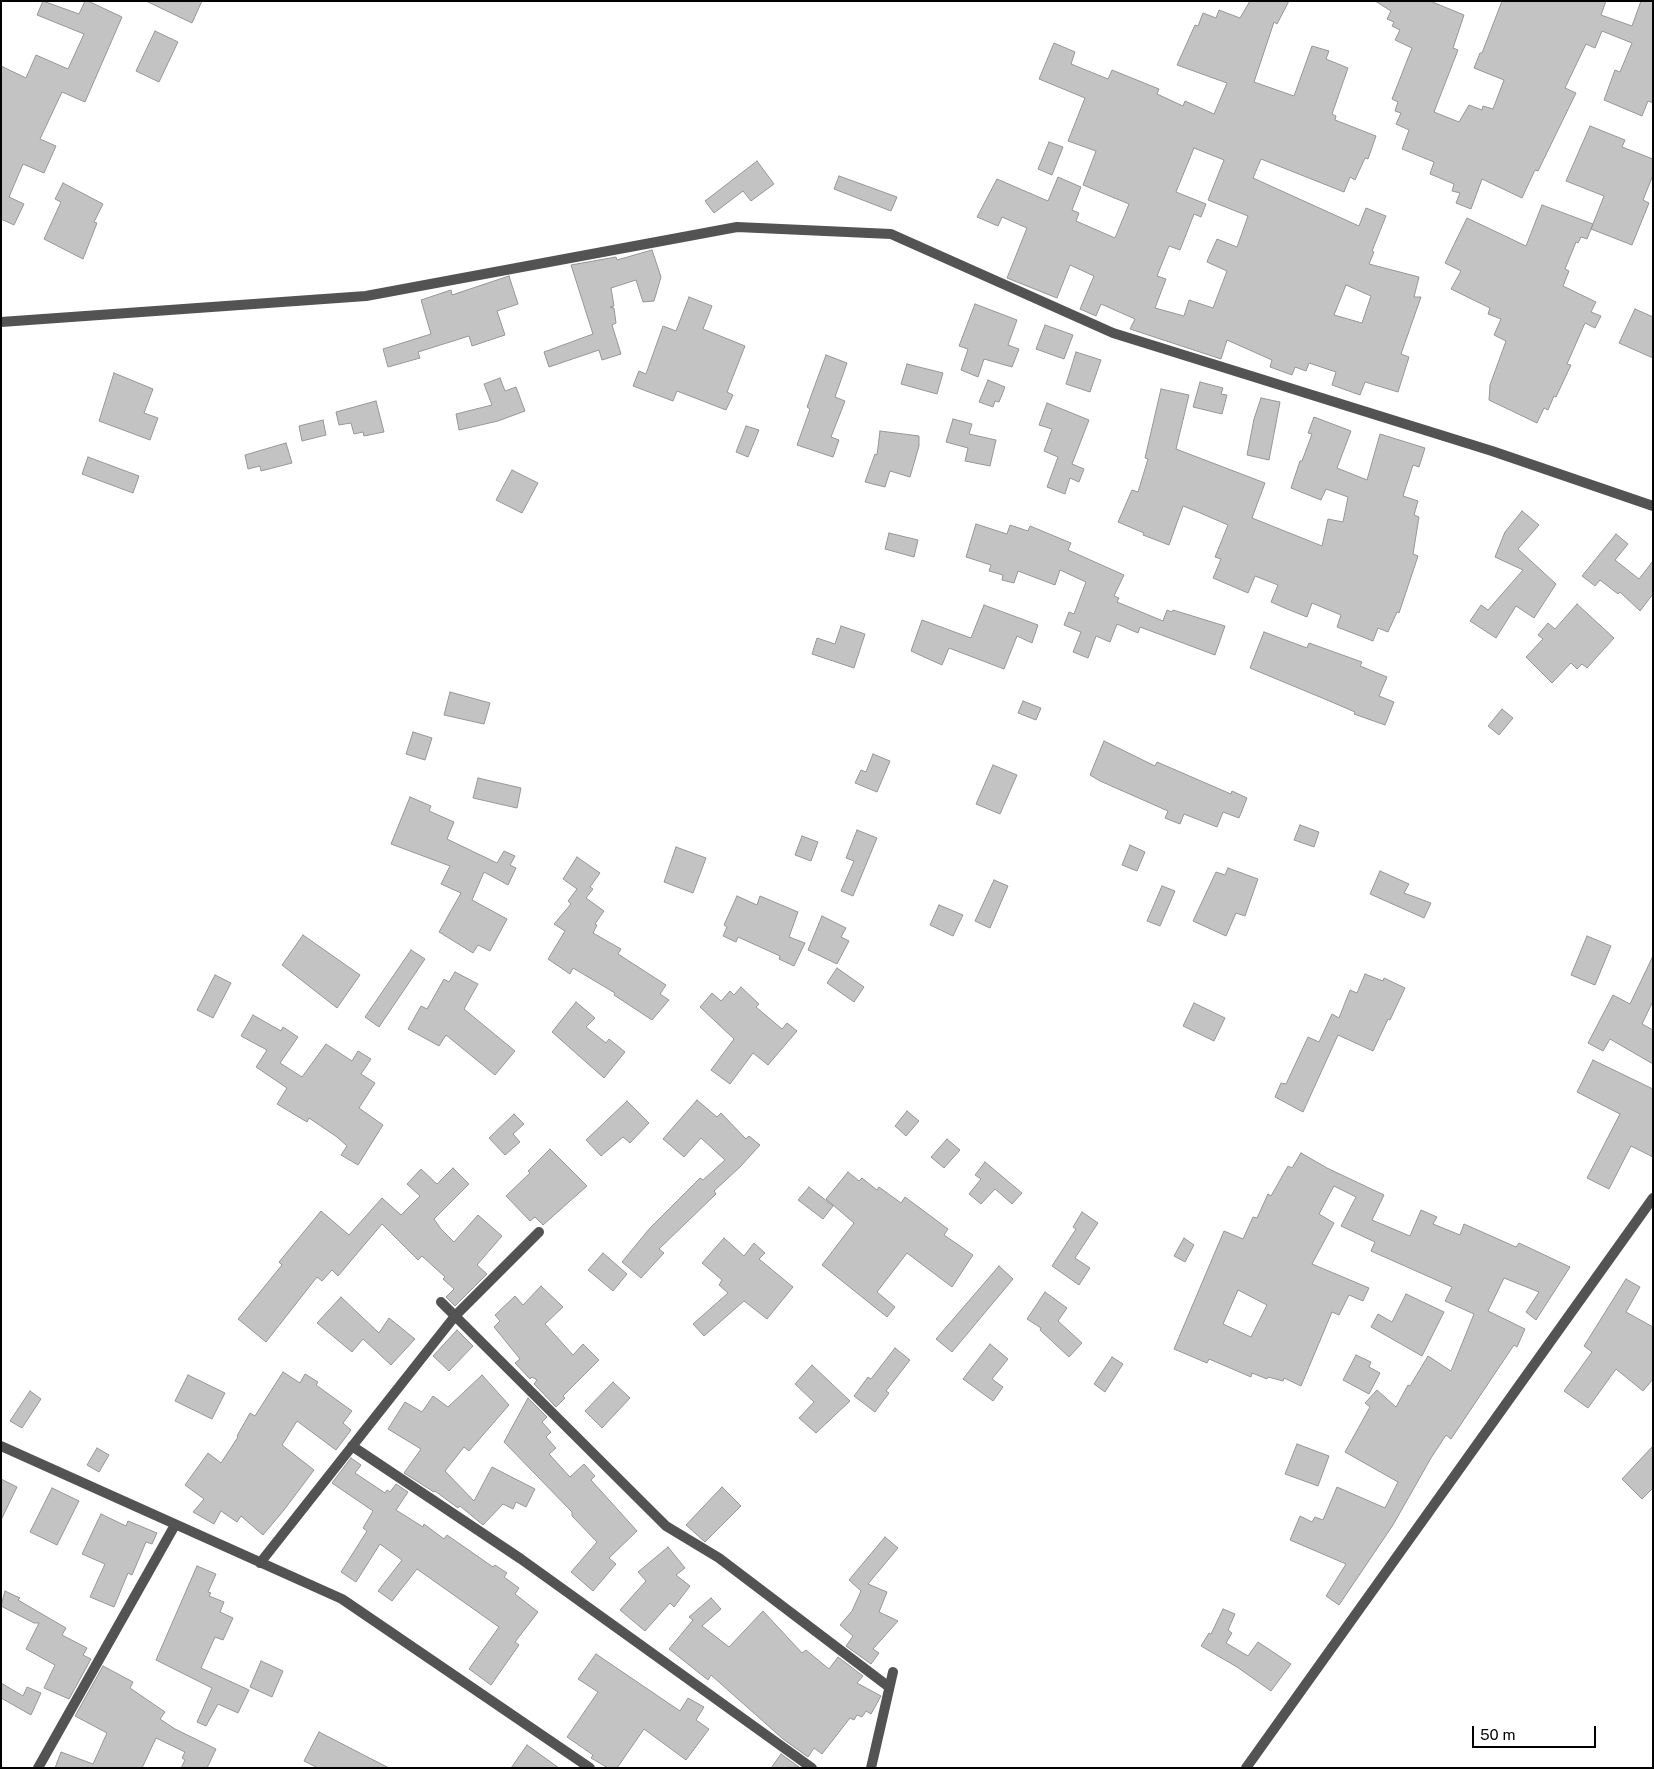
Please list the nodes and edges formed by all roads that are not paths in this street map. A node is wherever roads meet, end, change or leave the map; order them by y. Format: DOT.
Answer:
graph roads {
  1 [pos="1,322"];
  2 [pos="1653,506"];
  3 [pos="1653,1198"];
  4 [pos="539,1232"];
  5 [pos="441,1302"];
  6 [pos="455,1316"];
  7 [pos="1,1446"];
  8 [pos="352,1446"];
  9 [pos="175,1525"];
  10 [pos="260,1563"];
  11 [pos="893,1672"];
  12 [pos="889,1687"];
  13 [pos="38,1768"];
  14 [pos="590,1768"];
  15 [pos="812,1768"];
  16 [pos="871,1768"];
  17 [pos="1246,1768"];
  1 -- 2 [label="street"];
  3 -- 17 [label="street"];
  4 -- 6 [label="street"];
  5 -- 6 [label="street"];
  6 -- 8 [label="street"];
  6 -- 12 [label="street"];
  7 -- 9 [label="street"];
  8 -- 10 [label="street"];
  8 -- 15 [label="street"];
  9 -- 10 [label="street"];
  9 -- 13 [label="street"];
  10 -- 14 [label="street"];
  11 -- 12 [label="street"];
  12 -- 16 [label="street"];
}
